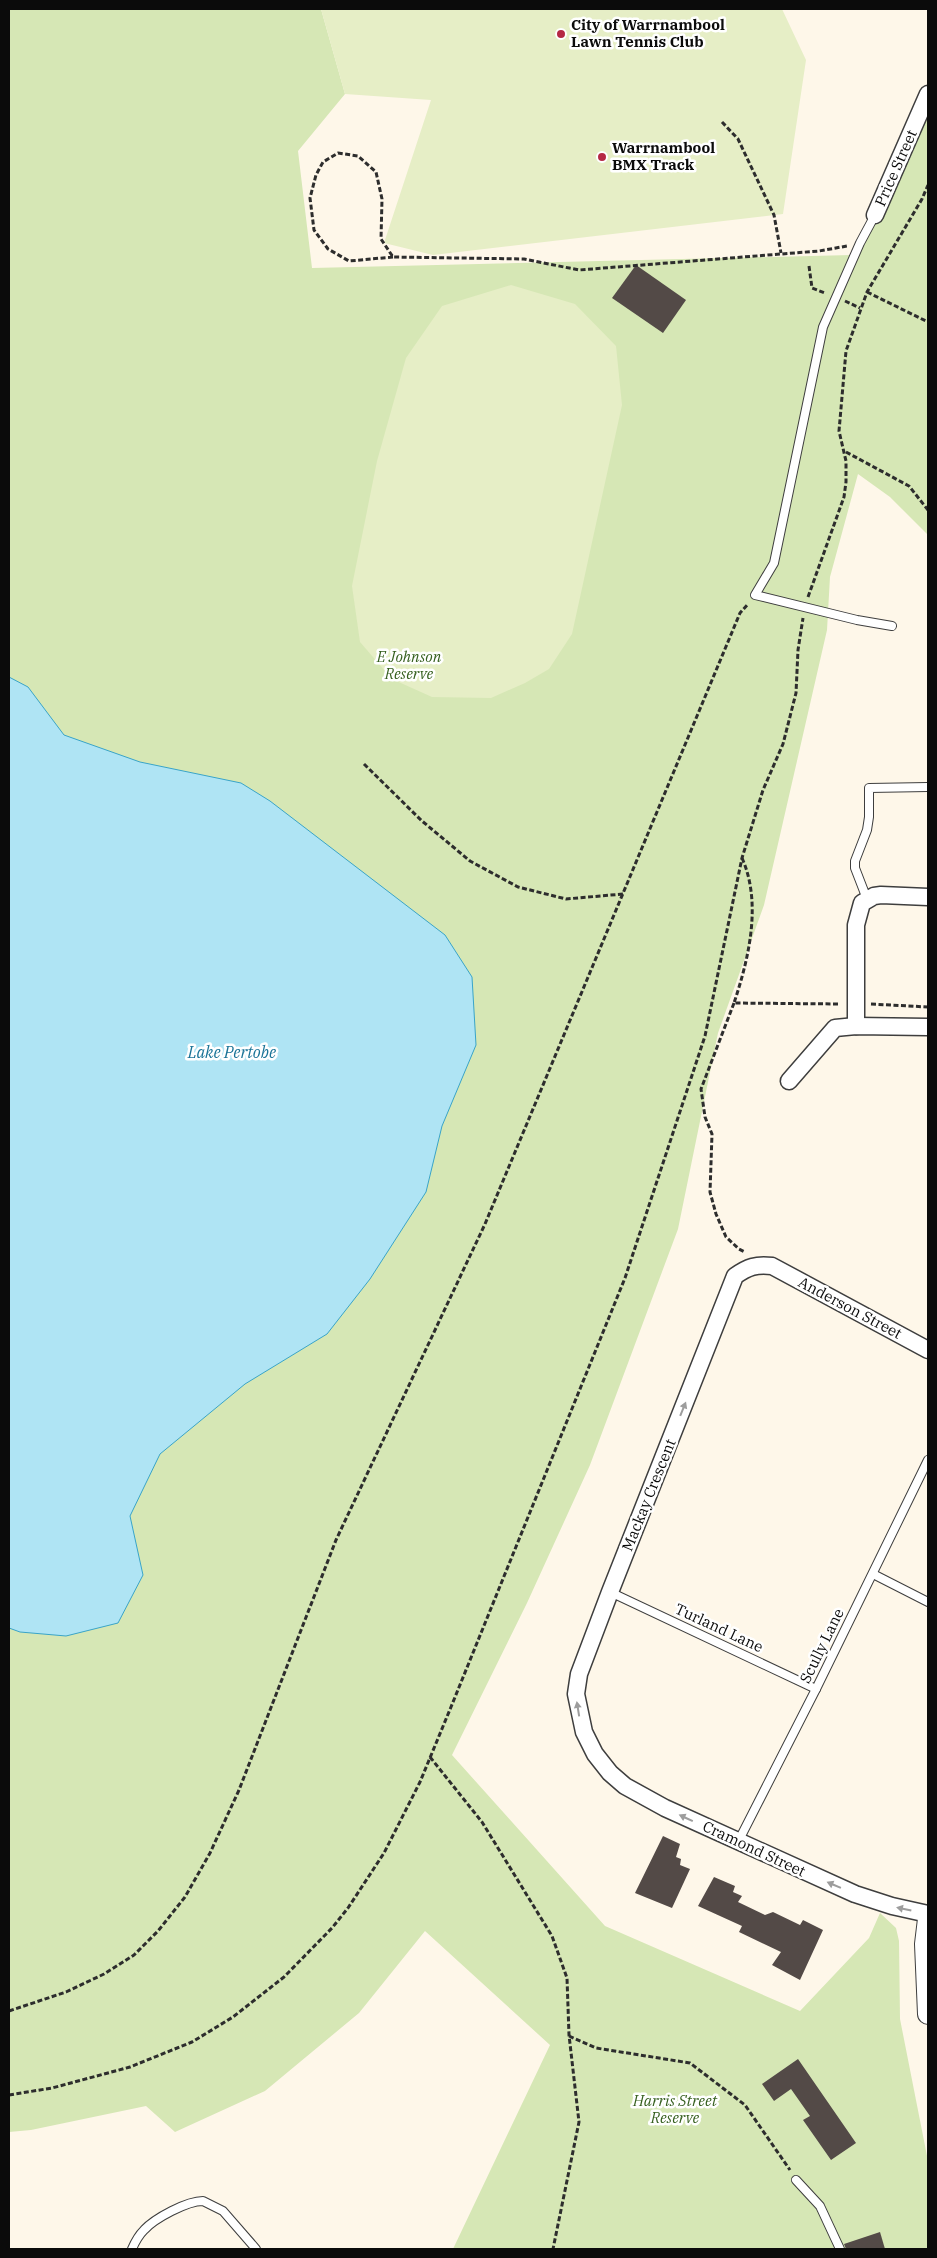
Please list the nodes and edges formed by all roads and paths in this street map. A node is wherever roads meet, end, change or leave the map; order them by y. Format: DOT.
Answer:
graph roads {
  1 [pos="928,94"];
  2 [pos="722,122"];
  3 [pos="928,185"];
  4 [pos="875,215"];
  5 [pos="860,243"];
  6 [pos="781,253"];
  7 [pos="393,257"];
  8 [pos="867,292"];
  9 [pos="928,322"];
  10 [pos="845,452"];
  11 [pos="928,510"];
  12 [pos="818,566"];
  13 [pos="740,613"];
  14 [pos="892,626"];
  15 [pos="797,661"];
  16 [pos="364,764"];
  17 [pos="928,787"];
  18 [pos="742,858"];
  19 [pos="623,894"];
  20 [pos="928,896"];
  21 [pos="867,899"];
  22 [pos="734,1003"];
  23 [pos="856,1004"];
  24 [pos="928,1007"];
  25 [pos="856,1026"];
  26 [pos="928,1027"];
  27 [pos="789,1081"];
  28 [pos="766,1266"];
  29 [pos="928,1350"];
  30 [pos="928,1460"];
  31 [pos="873,1574"];
  32 [pos="610,1592"];
  33 [pos="928,1602"];
  34 [pos="816,1689"];
  35 [pos="595,1754"];
  36 [pos="430,1756"];
  37 [pos="738,1842"];
  38 [pos="928,1914"];
  39 [pos="928,1919"];
  40 [pos="9,2011"];
  41 [pos="928,2014"];
  42 [pos="569,2035"];
  43 [pos="9,2095"];
  44 [pos="796,2180"];
  45 [pos="132,2249"];
  46 [pos="256,2249"];
  47 [pos="554,2249"];
  48 [pos="840,2249"];
  1 -- 4 [label="street, Price Street"];
  2 -- 6 [label="path"];
  3 -- 8 [label="path"];
  4 -- 5 [label="lane"];
  5 -- 6 [label="path"];
  5 -- 14 [label="lane"];
  6 -- 7 [label="path"];
  7 -- 7 [label="path"];
  8 -- 9 [label="path"];
  8 -- 10 [label="path"];
  10 -- 11 [label="path"];
  10 -- 12 [label="path"];
  13 -- 19 [label="path"];
  15 -- 18 [label="path"];
  16 -- 19 [label="path"];
  17 -- 21 [label="lane"];
  18 -- 22 [label="path"];
  18 -- 36 [label="path"];
  19 -- 40 [label="path"];
  20 -- 21 [label="street"];
  21 -- 23 [label="street"];
  22 -- 23 [label="path"];
  22 -- 28 [label="path"];
  23 -- 24 [label="path"];
  23 -- 25 [label="street"];
  25 -- 26 [label="street"];
  25 -- 27 [label="street"];
  28 -- 29 [label="street, Anderson Street"];
  32 -- 28 [label="street, Mackay Crescent, one-way"];
  30 -- 31 [label="lane, Scully Lane"];
  31 -- 33 [label="lane"];
  31 -- 34 [label="lane, Scully Lane"];
  32 -- 34 [label="lane, Turland Lane"];
  35 -- 32 [label="street, Mackay Crescent, one-way"];
  34 -- 37 [label="lane, Scully Lane"];
  37 -- 35 [label="street, Cramond Street, one-way"];
  36 -- 42 [label="path"];
  36 -- 43 [label="path"];
  38 -- 37 [label="street, Cramond Street, one-way"];
  39 -- 41 [label="street"];
  42 -- 44 [label="path"];
  42 -- 47 [label="path"];
  44 -- 48 [label="lane"];
  45 -- 46 [label="lane"];
}
